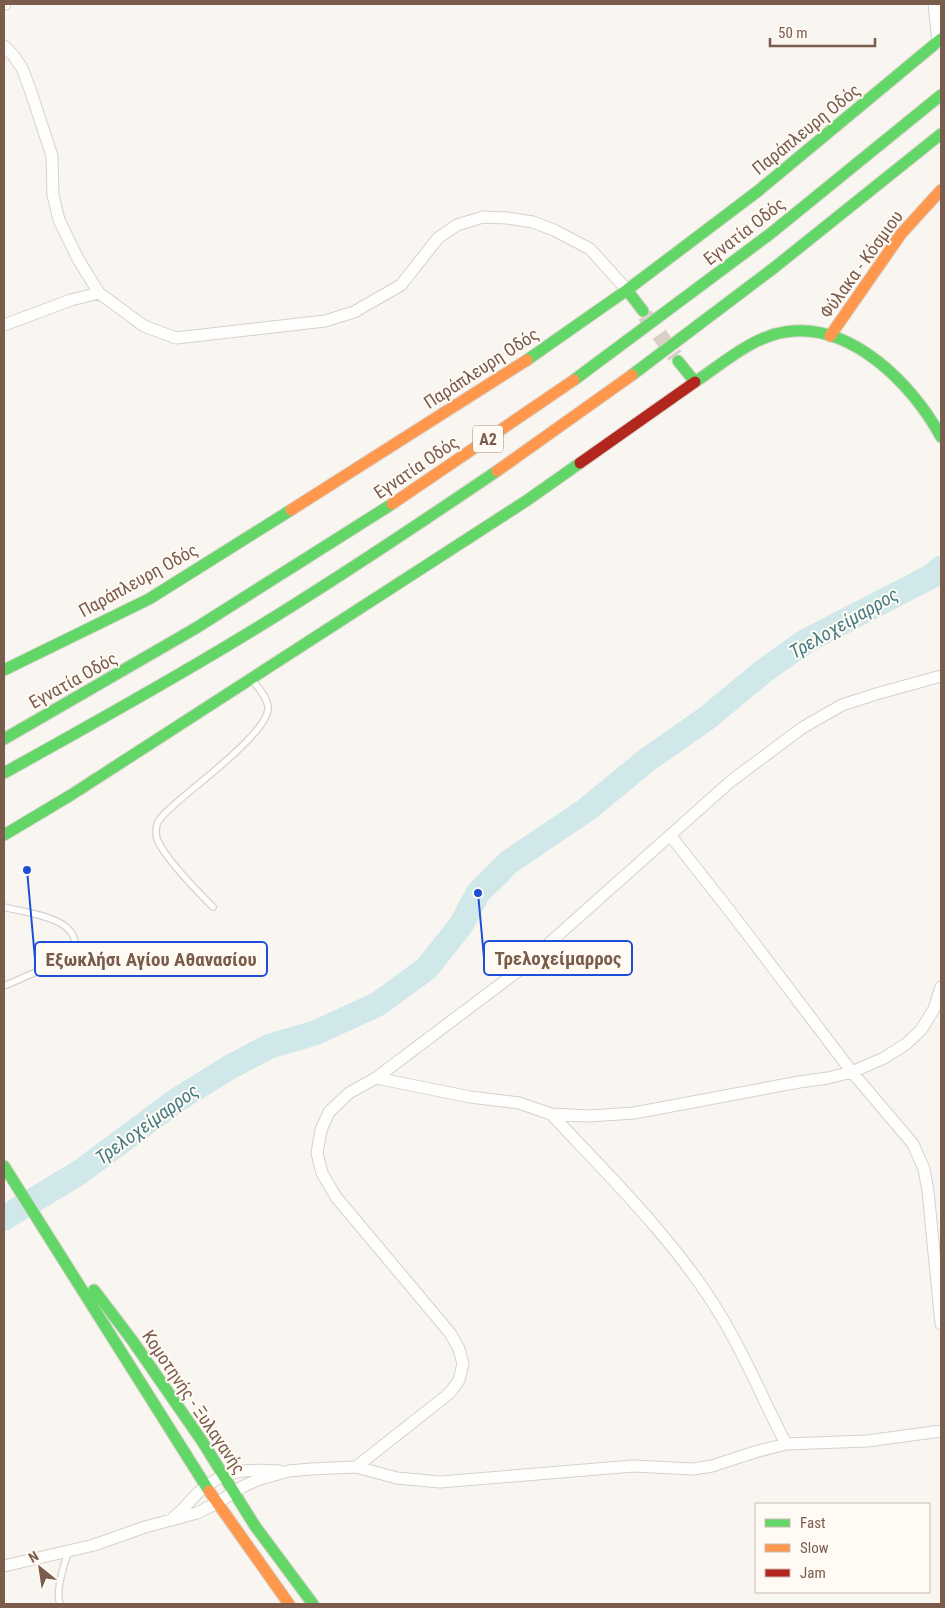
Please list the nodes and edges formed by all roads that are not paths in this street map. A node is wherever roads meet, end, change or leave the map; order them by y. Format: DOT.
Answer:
graph roads {
  1 [pos="934,4"];
  2 [pos="940,41"];
  3 [pos="4,46"];
  4 [pos="941,95"];
  5 [pos="941,134"];
  6 [pos="941,190"];
  7 [pos="627,290"];
  8 [pos="100,293"];
  9 [pos="642,311"];
  10 [pos="4,326"];
  11 [pos="830,336"];
  12 [pos="678,361"];
  13 [pos="695,382"];
  14 [pos="941,437"];
  15 [pos="4,670"];
  16 [pos="941,676"];
  17 [pos="251,678"];
  18 [pos="4,739"];
  19 [pos="4,773"];
  20 [pos="4,835"];
  21 [pos="670,835"];
  22 [pos="4,907"];
  23 [pos="213,907"];
  24 [pos="4,986"];
  25 [pos="941,987"];
  26 [pos="852,1072"];
  27 [pos="376,1078"];
  28 [pos="550,1114"];
  29 [pos="6,1169"];
  30 [pos="42,1223"];
  31 [pos="941,1324"];
  32 [pos="941,1431"];
  33 [pos="786,1444"];
  34 [pos="356,1467"];
  35 [pos="289,1472"];
  36 [pos="223,1476"];
  37 [pos="206,1487"];
  38 [pos="233,1492"];
  39 [pos="217,1503"];
  40 [pos="169,1520"];
  41 [pos="68,1552"];
  42 [pos="4,1566"];
  43 [pos="60,1604"];
  44 [pos="289,1604"];
  45 [pos="313,1604"];
  1 -- 2 [label="street"];
  2 -- 7 [label="main road, Παράπλευρη Οδός"];
  3 -- 8 [label="street"];
  4 -- 18 [label="main road, Εγνατία Οδός / Α2"];
  5 -- 19 [label="main road, Α2"];
  6 -- 11 [label="main road, Φύλακα - Κόσμιου"];
  7 -- 8 [label="street"];
  7 -- 9 [label="main road"];
  7 -- 15 [label="main road, Παράπλευρη Οδός"];
  8 -- 10 [label="street"];
  11 -- 13 [label="main road"];
  11 -- 14 [label="main road"];
  12 -- 13 [label="main road"];
  13 -- 17 [label="main road"];
  16 -- 21 [label="street"];
  17 -- 20 [label="main road"];
  17 -- 23 [label="lane"];
  21 -- 26 [label="street"];
  21 -- 27 [label="street"];
  22 -- 24 [label="lane"];
  25 -- 26 [label="street"];
  26 -- 28 [label="street"];
  26 -- 31 [label="street"];
  27 -- 28 [label="street"];
  27 -- 34 [label="street"];
  28 -- 33 [label="street"];
  29 -- 30 [label="main road, Κομοτηνής - Ξυλαγανής"];
  30 -- 36 [label="main road, Κομοτηνής - Ξυλαγανής"];
  30 -- 37 [label="main road, Κομοτηνής - Ξυλαγανής"];
  32 -- 33 [label="street"];
  33 -- 34 [label="street"];
  34 -- 35 [label="street"];
  35 -- 36 [label="street"];
  35 -- 38 [label="street"];
  36 -- 37 [label="street"];
  36 -- 38 [label="main road, Κομοτηνής - Ξυλαγανής"];
  37 -- 39 [label="main road, Κομοτηνής - Ξυλαγανής"];
  37 -- 40 [label="street"];
  38 -- 39 [label="street"];
  38 -- 45 [label="main road, Κομοτηνής - Ξυλαγανής"];
  39 -- 40 [label="street"];
  39 -- 44 [label="main road, Κομοτηνής - Ξυλαγανής"];
  40 -- 41 [label="street"];
  41 -- 42 [label="street"];
  41 -- 43 [label="lane"];
}
